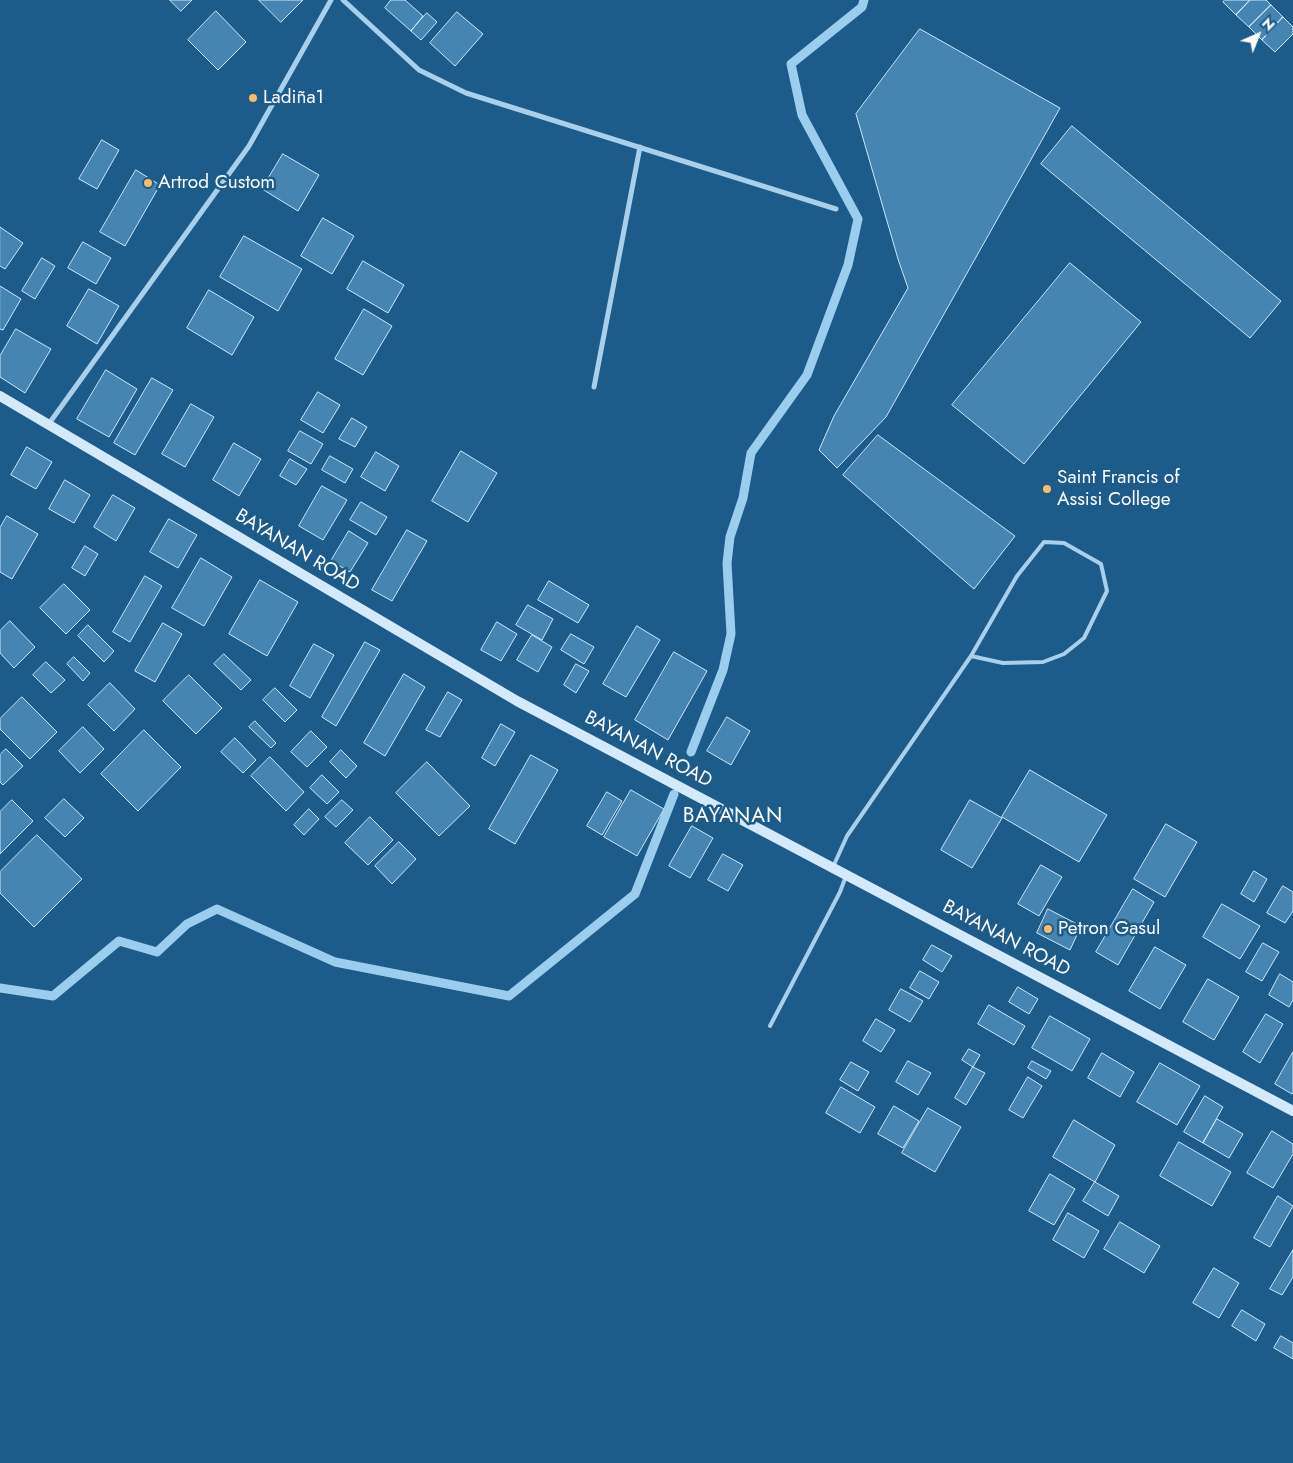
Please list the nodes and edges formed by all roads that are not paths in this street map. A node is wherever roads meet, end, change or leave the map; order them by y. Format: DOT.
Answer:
graph roads {
  1 [pos="331,0"];
  2 [pos="343,0"];
  3 [pos="640,147"];
  4 [pos="836,209"];
  5 [pos="594,387"];
  6 [pos="0,396"];
  7 [pos="48,425"];
  8 [pos="971,656"];
  9 [pos="833,867"];
  10 [pos="847,874"];
  11 [pos="770,1026"];
  12 [pos="1293,1111"];
  1 -- 7 [label="street"];
  2 -- 3 [label="street"];
  3 -- 4 [label="street"];
  3 -- 5 [label="street"];
  6 -- 7 [label="main road, BAYANAN ROAD"];
  7 -- 9 [label="main road, BAYANAN ROAD"];
  8 -- 8 [label="lane"];
  8 -- 9 [label="lane"];
  9 -- 10 [label="main road, BAYANAN ROAD"];
  10 -- 11 [label="lane"];
  10 -- 12 [label="main road, BAYANAN ROAD"];
}
